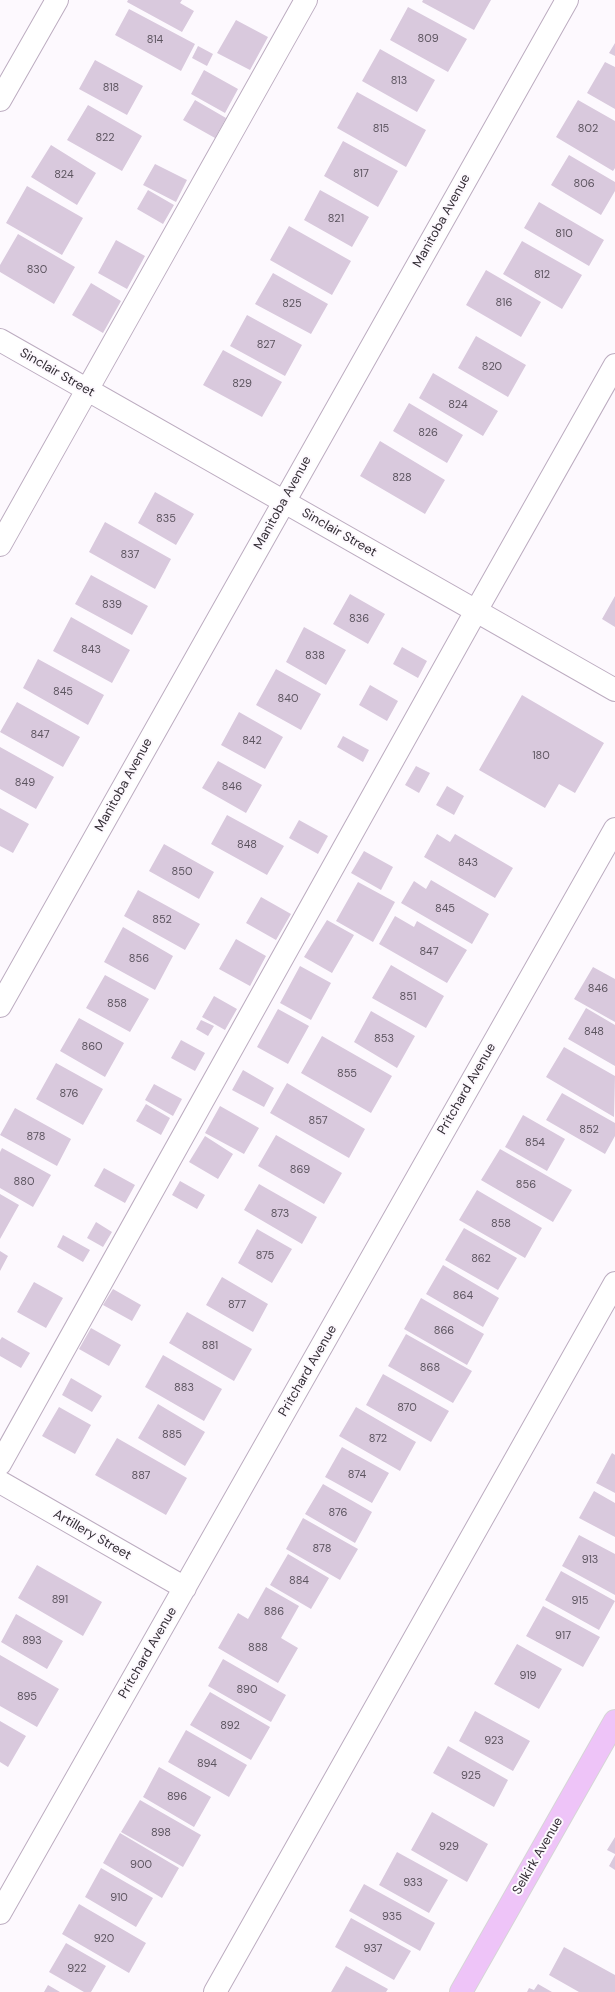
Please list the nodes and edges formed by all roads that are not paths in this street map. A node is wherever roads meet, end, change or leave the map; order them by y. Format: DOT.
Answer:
graph roads {
  1 [pos="57,0"];
  2 [pos="306,0"];
  3 [pos="567,0"];
  4 [pos="0,100"];
  5 [pos="0,340"];
  6 [pos="615,365"];
  7 [pos="88,390"];
  8 [pos="284,502"];
  9 [pos="0,545"];
  10 [pos="476,611"];
  11 [pos="615,690"];
  12 [pos="615,829"];
  13 [pos="0,1006"];
  14 [pos="615,1284"];
  15 [pos="0,1464"];
  16 [pos="0,1482"];
  17 [pos="185,1588"];
  18 [pos="615,1721"];
  19 [pos="0,1913"];
  20 [pos="215,1992"];
  21 [pos="461,1992"];
  1 -- 4 [label="street"];
  2 -- 7 [label="street"];
  3 -- 8 [label="street, Manitoba Avenue"];
  5 -- 7 [label="street, Sinclair Street"];
  6 -- 10 [label="street"];
  7 -- 8 [label="street, Sinclair Street"];
  7 -- 9 [label="street"];
  8 -- 10 [label="street, Sinclair Street"];
  8 -- 13 [label="street, Manitoba Avenue"];
  10 -- 11 [label="street, Sinclair Street"];
  10 -- 15 [label="street"];
  12 -- 17 [label="street, Pritchard Avenue"];
  14 -- 20 [label="street"];
  16 -- 17 [label="street, Artillery Street"];
  17 -- 19 [label="street, Pritchard Avenue"];
  18 -- 21 [label="main road, Selkirk Avenue"];
}
